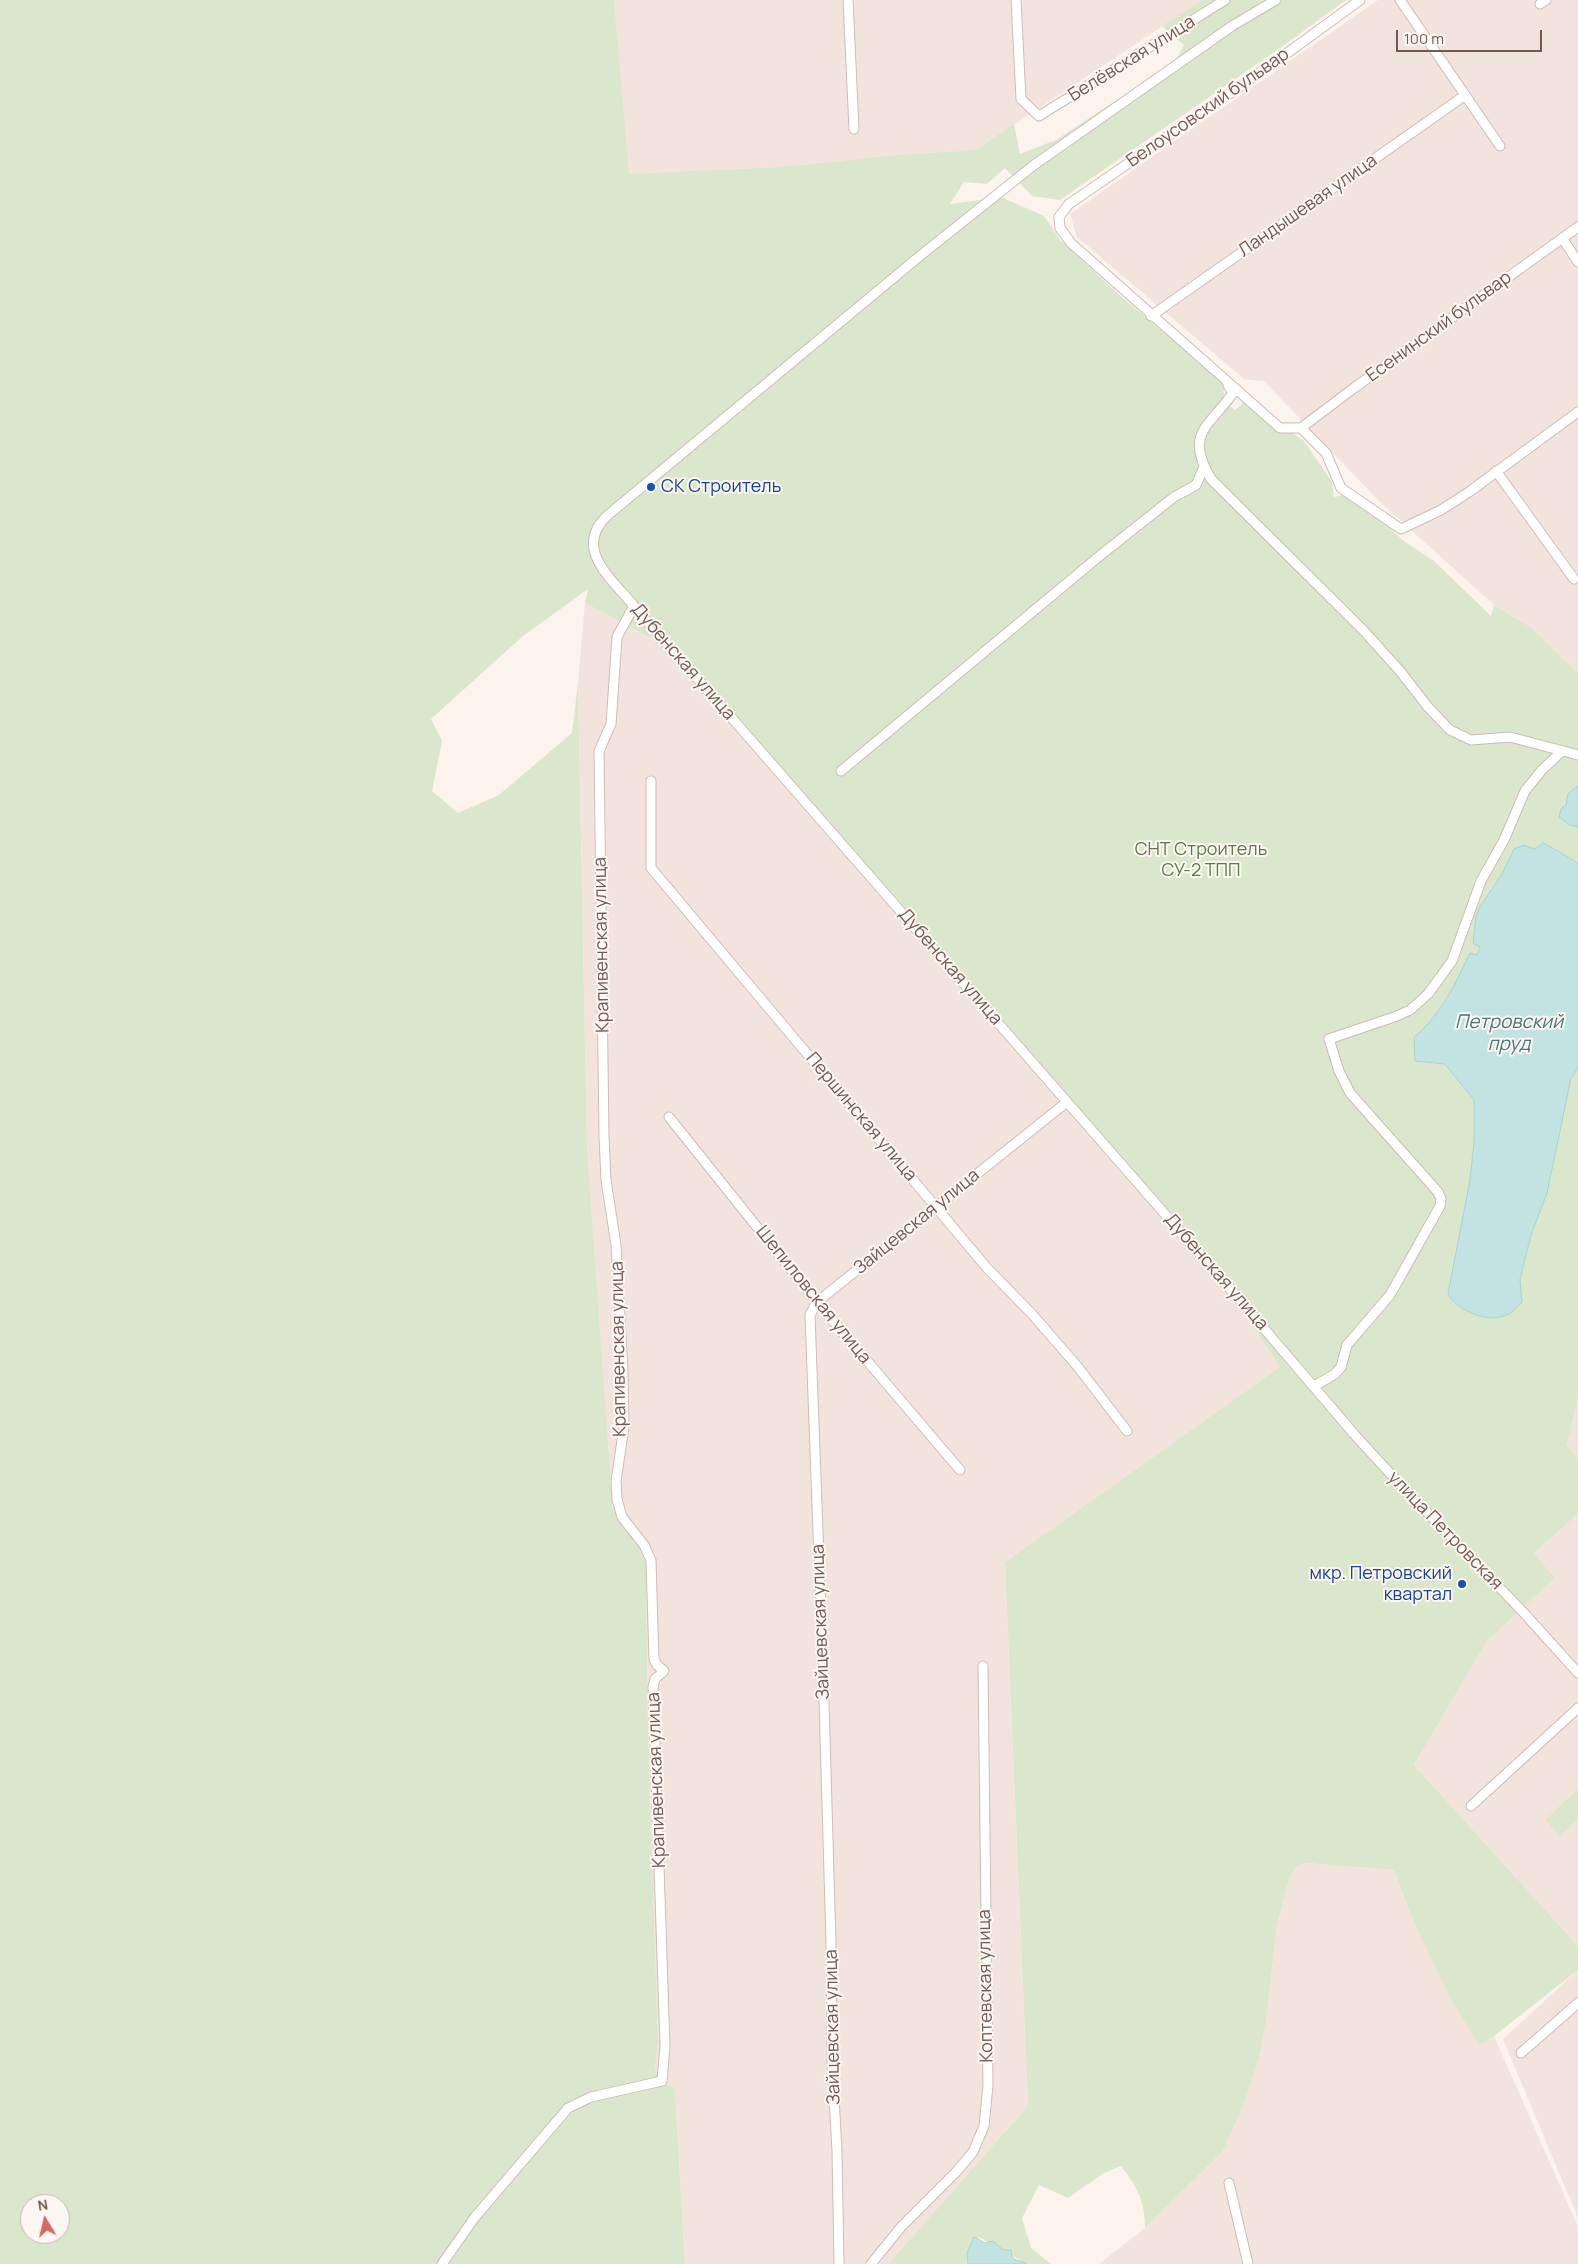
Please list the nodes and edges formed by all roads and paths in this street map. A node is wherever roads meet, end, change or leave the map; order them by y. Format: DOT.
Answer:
graph roads {
  1 [pos="848,0"];
  2 [pos="1016,0"];
  3 [pos="1225,0"];
  4 [pos="1276,0"];
  5 [pos="1360,0"];
  6 [pos="1400,0"];
  7 [pos="1464,96"];
  8 [pos="854,129"];
  9 [pos="1500,146"];
  10 [pos="1578,227"];
  11 [pos="1562,238"];
  12 [pos="1578,262"];
  13 [pos="1151,316"];
  14 [pos="1227,382"];
  15 [pos="1578,412"];
  16 [pos="1301,428"];
  17 [pos="1204,467"];
  18 [pos="1496,471"];
  19 [pos="1574,579"];
  20 [pos="634,606"];
  21 [pos="1562,751"];
  22 [pos="1578,755"];
  23 [pos="841,771"];
  24 [pos="651,782"];
  25 [pos="1067,1102"];
  26 [pos="669,1117"];
  27 [pos="936,1207"];
  28 [pos="817,1302"];
  29 [pos="1314,1386"];
  30 [pos="1127,1431"];
  31 [pos="960,1470"];
  32 [pos="982,1666"];
  33 [pos="1578,1673"];
  34 [pos="1578,1708"];
  35 [pos="1471,1806"];
  36 [pos="1578,2003"];
  37 [pos="1521,2053"];
  38 [pos="1229,2183"];
  39 [pos="442,2264"];
  40 [pos="839,2264"];
  41 [pos="871,2264"];
  42 [pos="1248,2264"];
  1 -- 8 [label="street"];
  2 -- 3 [label="street, Белёвская улица"];
  4 -- 20 [label="street, Дубенская улица"];
  5 -- 13 [label="street, Белоусовский бульвар"];
  6 -- 7 [label="street"];
  7 -- 9 [label="street"];
  7 -- 13 [label="street, Ландышевая улица"];
  10 -- 11 [label="street, Есенинский бульвар"];
  11 -- 12 [label="street"];
  11 -- 16 [label="street, Есенинский бульвар"];
  13 -- 14 [label="street"];
  14 -- 16 [label="street"];
  14 -- 17 [label="street"];
  15 -- 18 [label="street"];
  16 -- 18 [label="street"];
  17 -- 21 [label="street"];
  17 -- 23 [label="street"];
  18 -- 19 [label="street"];
  20 -- 25 [label="street, Дубенская улица"];
  20 -- 39 [label="street, Крапивенская улица"];
  21 -- 22 [label="street"];
  21 -- 29 [label="street"];
  24 -- 27 [label="street, Першинская улица"];
  25 -- 27 [label="street, Зайцевская улица"];
  25 -- 29 [label="street, Дубенская улица"];
  26 -- 28 [label="street, Шепиловская улица"];
  27 -- 28 [label="street, Зайцевская улица"];
  27 -- 30 [label="street, Першинская улица"];
  28 -- 31 [label="street, Шепиловская улица"];
  28 -- 40 [label="street, Зайцевская улица"];
  29 -- 33 [label="street, улица Петровская"];
  32 -- 41 [label="street, Коптевская улица"];
  34 -- 35 [label="street"];
  36 -- 37 [label="street"];
  38 -- 42 [label="street"];
}
